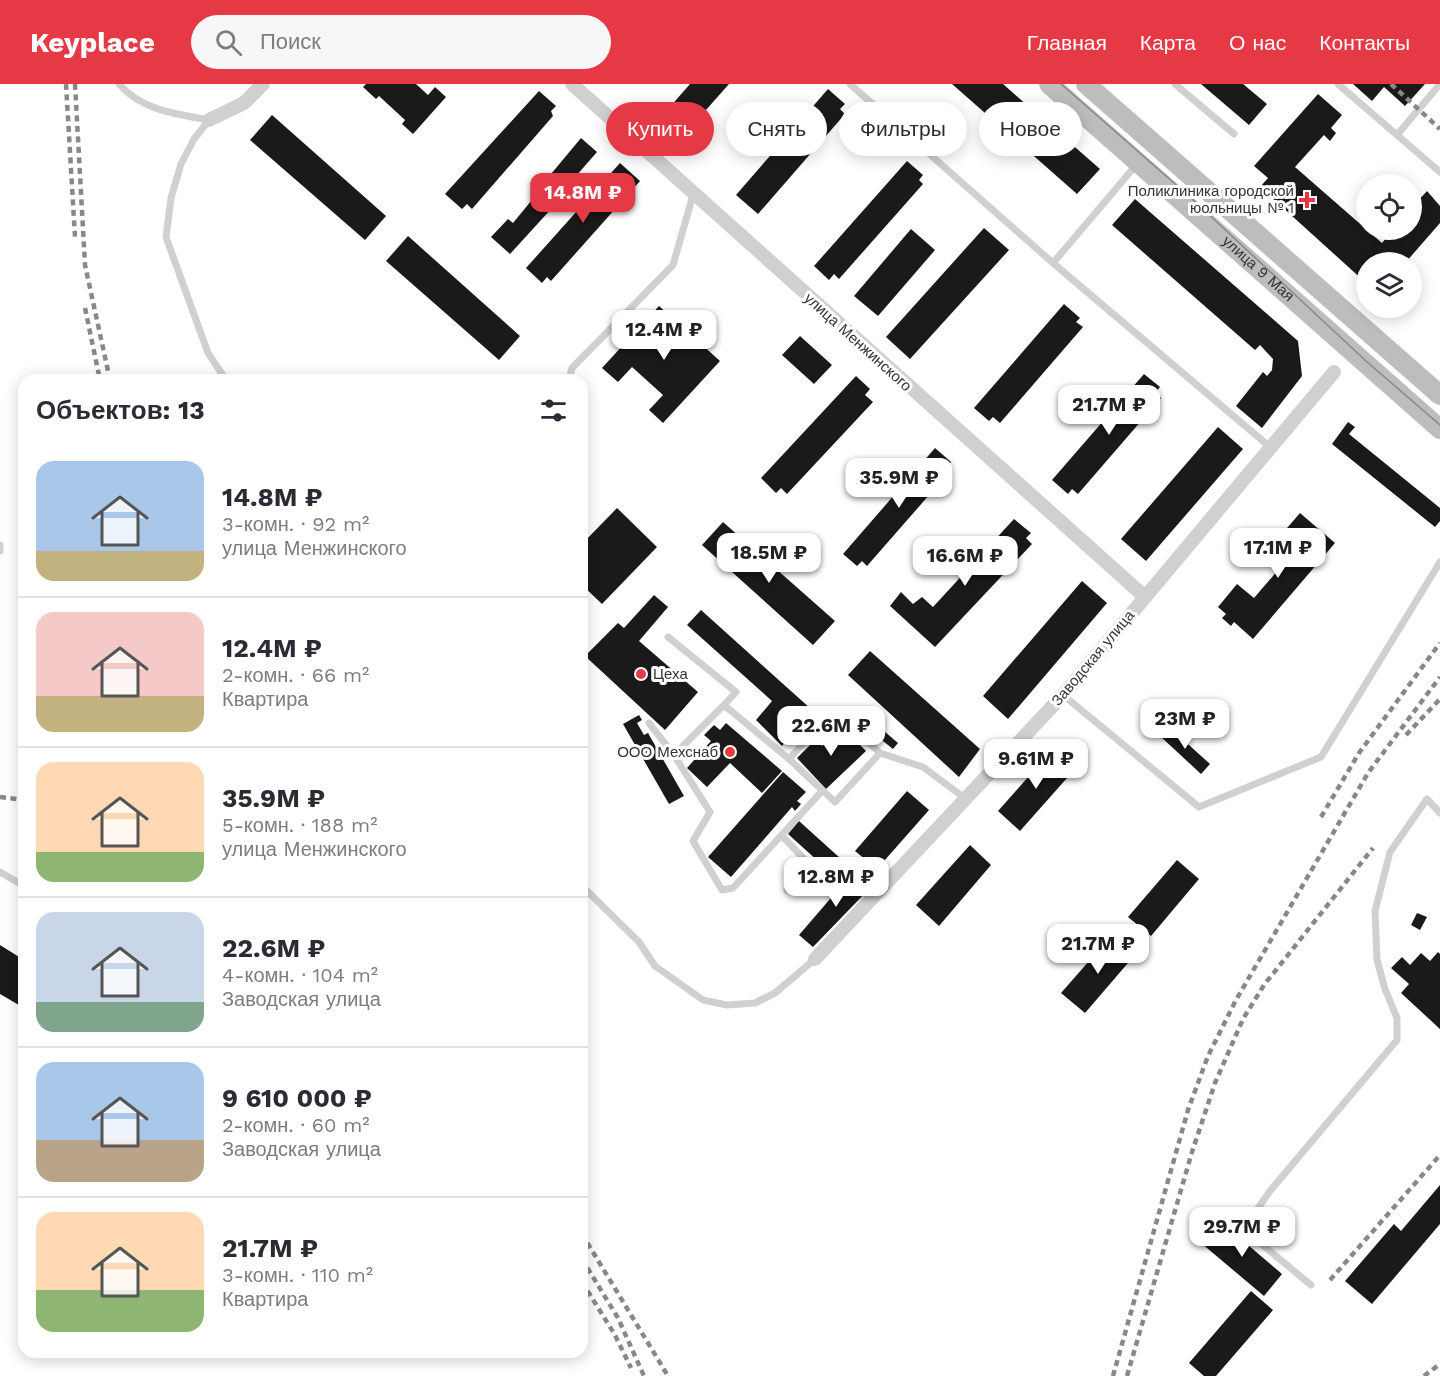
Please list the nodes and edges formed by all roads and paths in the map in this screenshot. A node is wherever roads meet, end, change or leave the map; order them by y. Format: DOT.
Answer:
graph roads {
  1 [pos="119,84"];
  2 [pos="263,84"];
  3 [pos="572,84"];
  4 [pos="850,84"];
  5 [pos="1049,84"];
  6 [pos="1175,84"];
  7 [pos="1338,84"];
  8 [pos="1440,84"];
  9 [pos="1085,93"];
  10 [pos="209,120"];
  11 [pos="1234,134"];
  12 [pos="1397,135"];
  13 [pos="1138,162"];
  14 [pos="1440,172"];
  15 [pos="693,195"];
  16 [pos="1053,263"];
  17 [pos="1334,372"];
  18 [pos="222,374"];
  19 [pos="571,374"];
  20 [pos="1440,395"];
  21 [pos="1440,429"];
  22 [pos="1270,447"];
  23 [pos="0,545"];
  24 [pos="0,551"];
  25 [pos="1440,562"];
  26 [pos="1145,597"];
  27 [pos="668,637"];
  28 [pos="1063,695"];
  29 [pos="724,705"];
  30 [pos="649,723"];
  31 [pos="880,753"];
  32 [pos="674,755"];
  33 [pos="789,759"];
  34 [pos="822,791"];
  35 [pos="966,799"];
  36 [pos="1440,813"];
  37 [pos="782,836"];
  38 [pos="0,872"];
  39 [pos="18,882"];
  40 [pos="787,890"];
  41 [pos="588,892"];
  42 [pos="815,959"];
  43 [pos="1311,1285"];
  1 -- 10 [label="lane"];
  2 -- 10 [label="street"];
  3 -- 15 [label="street, улица Менжинского"];
  4 -- 16 [label="lane"];
  5 -- 9 [label="main road, улица 9 Мая"];
  6 -- 11 [label="lane"];
  7 -- 12 [label="lane"];
  8 -- 12 [label="lane"];
  9 -- 13 [label="main road, улица 9 Мая"];
  9 -- 20 [label="main road, улица 9 Мая"];
  10 -- 18 [label="lane"];
  12 -- 14 [label="lane"];
  13 -- 16 [label="lane"];
  13 -- 21 [label="main road, улица 9 Мая"];
  15 -- 19 [label="lane"];
  15 -- 26 [label="street, улица Менжинского"];
  16 -- 22 [label="lane"];
  17 -- 22 [label="street, Заводская улица"];
  22 -- 26 [label="street, Заводская улица"];
  23 -- 24 [label="lane"];
  25 -- 28 [label="lane"];
  26 -- 28 [label="street, Заводская улица"];
  27 -- 29 [label="lane"];
  28 -- 35 [label="street, Заводская улица"];
  29 -- 32 [label="lane"];
  29 -- 33 [label="lane"];
  30 -- 32 [label="lane"];
  31 -- 33 [label="lane"];
  31 -- 34 [label="lane"];
  31 -- 35 [label="lane"];
  32 -- 37 [label="lane"];
  33 -- 34 [label="lane"];
  34 -- 37 [label="lane"];
  35 -- 42 [label="street, Заводская улица"];
  36 -- 43 [label="lane"];
  37 -- 40 [label="lane"];
  38 -- 39 [label="lane"];
  41 -- 42 [label="lane"];
}
